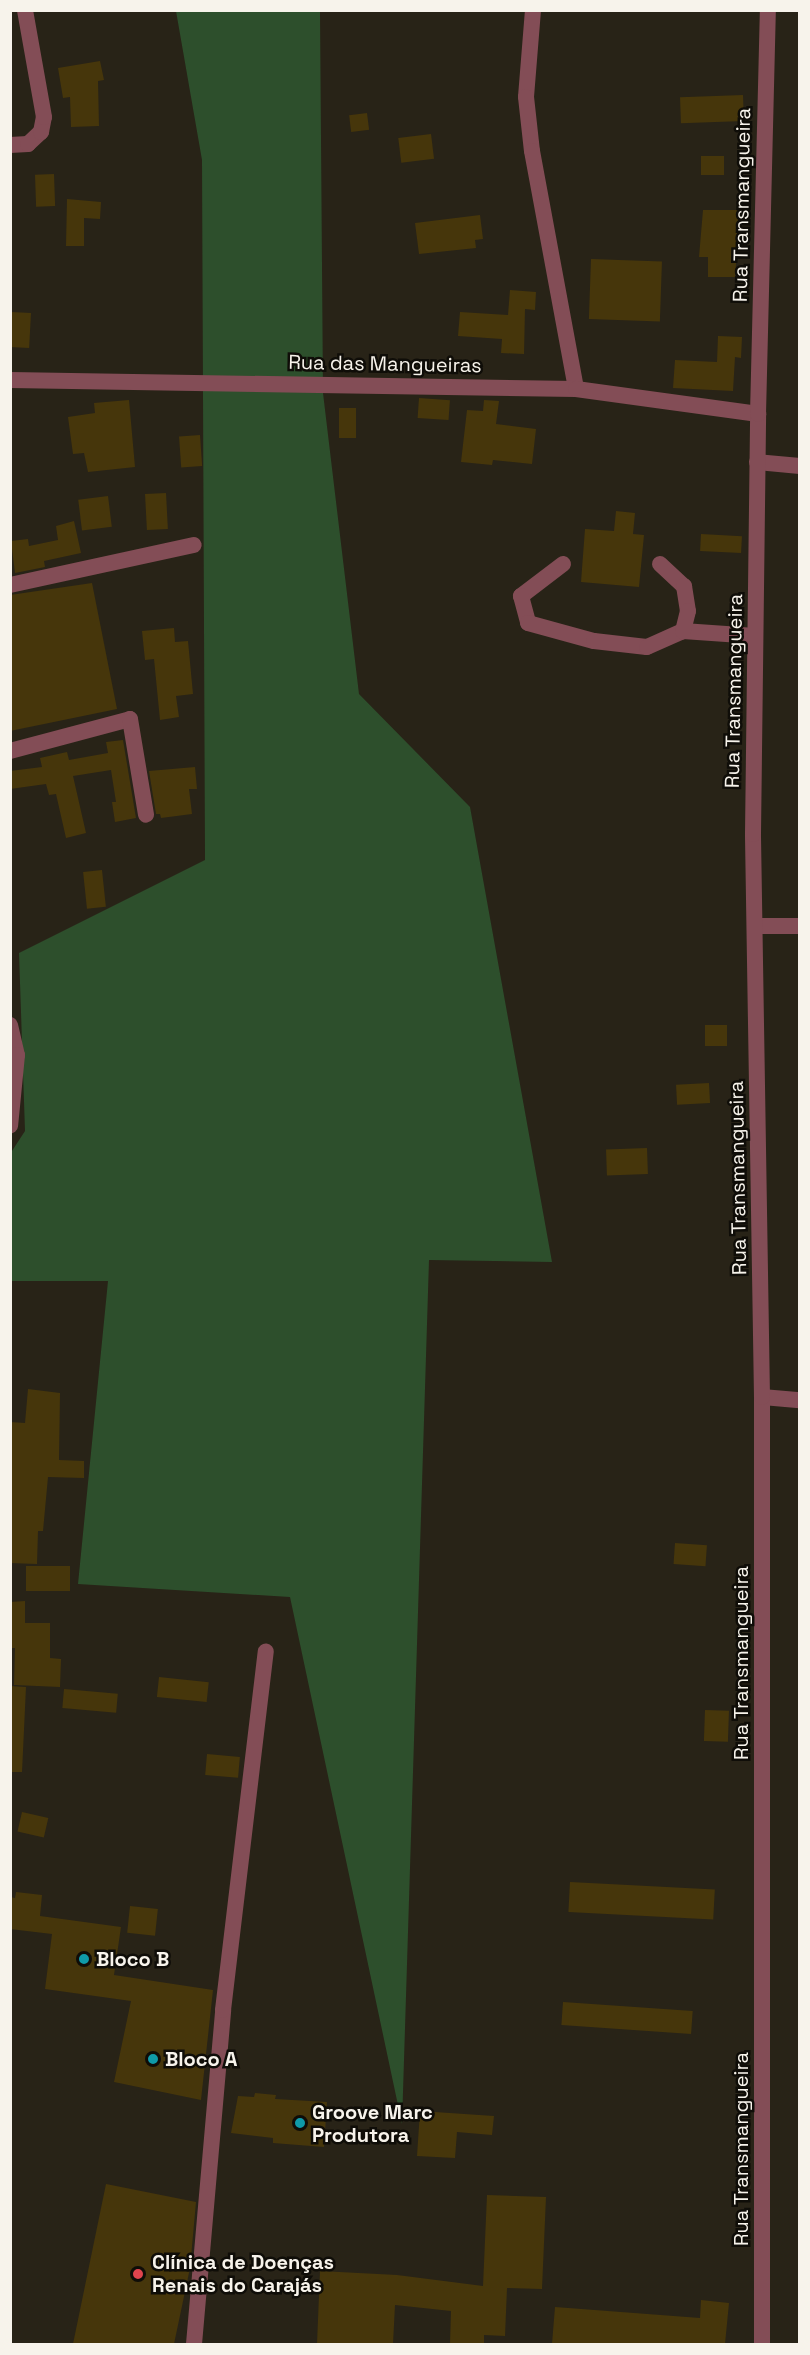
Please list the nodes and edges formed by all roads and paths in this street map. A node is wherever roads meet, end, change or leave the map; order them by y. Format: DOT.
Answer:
graph roads {
  1 [pos="25,10"];
  2 [pos="533,10"];
  3 [pos="768,10"];
  4 [pos="10,145"];
  5 [pos="10,380"];
  6 [pos="576,389"];
  7 [pos="758,414"];
  8 [pos="757,462"];
  9 [pos="800,466"];
  10 [pos="194,545"];
  11 [pos="563,564"];
  12 [pos="660,564"];
  13 [pos="10,585"];
  14 [pos="683,631"];
  15 [pos="755,636"];
  16 [pos="10,751"];
  17 [pos="146,815"];
  18 [pos="755,926"];
  19 [pos="800,926"];
  20 [pos="10,1025"];
  21 [pos="10,1126"];
  22 [pos="762,1397"];
  23 [pos="800,1400"];
  24 [pos="266,1652"];
  25 [pos="194,2344"];
  26 [pos="762,2344"];
  1 -- 4 [label="street"];
  2 -- 6 [label="street"];
  3 -- 7 [label="street, Rua Transmangueira"];
  5 -- 6 [label="street, Rua das Mangueiras"];
  6 -- 7 [label="street, Rua das Mangueiras"];
  7 -- 8 [label="street, Rua Transmangueira"];
  8 -- 9 [label="street"];
  8 -- 15 [label="street, Rua Transmangueira"];
  10 -- 13 [label="street"];
  11 -- 14 [label="street"];
  12 -- 14 [label="street"];
  14 -- 15 [label="street"];
  15 -- 18 [label="street, Rua Transmangueira"];
  16 -- 17 [label="street"];
  18 -- 19 [label="street"];
  18 -- 22 [label="street, Rua Transmangueira"];
  20 -- 21 [label="street"];
  22 -- 23 [label="street"];
  22 -- 26 [label="street, Rua Transmangueira"];
  24 -- 25 [label="street"];
}
